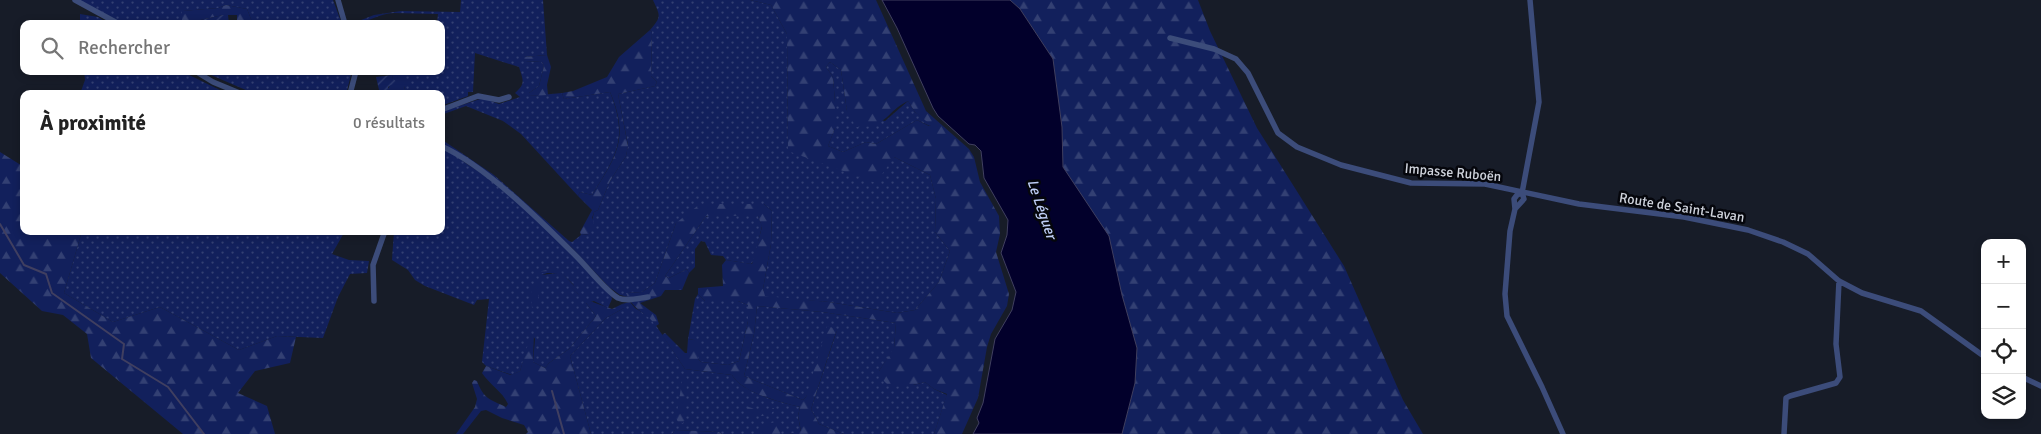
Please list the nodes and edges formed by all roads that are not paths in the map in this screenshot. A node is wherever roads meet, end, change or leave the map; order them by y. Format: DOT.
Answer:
graph roads {
  1 [pos="75,0"];
  2 [pos="338,0"];
  3 [pos="1530,0"];
  4 [pos="112,20"];
  5 [pos="345,20"];
  6 [pos="1170,38"];
  7 [pos="202,75"];
  8 [pos="355,75"];
  9 [pos="232,90"];
  10 [pos="351,90"];
  11 [pos="510,97"];
  12 [pos="445,108"];
  13 [pos="445,148"];
  14 [pos="1522,193"];
  15 [pos="384,235"];
  16 [pos="1839,281"];
  17 [pos="648,296"];
  18 [pos="374,301"];
  19 [pos="1981,353"];
  20 [pos="2026,379"];
  21 [pos="2041,386"];
  22 [pos="1563,434"];
  23 [pos="1784,434"];
  1 -- 4 [label="street"];
  2 -- 5 [label="street"];
  3 -- 14 [label="street"];
  6 -- 14 [label="street, Impasse Ruboën"];
  7 -- 9 [label="street"];
  8 -- 10 [label="street"];
  11 -- 12 [label="street"];
  13 -- 17 [label="street"];
  14 -- 16 [label="street, Route de Saint-Lavan"];
  14 -- 22 [label="street"];
  15 -- 18 [label="street"];
  16 -- 19 [label="street, Route de Saint-Lavan"];
  16 -- 23 [label="street"];
  20 -- 21 [label="street"];
}
